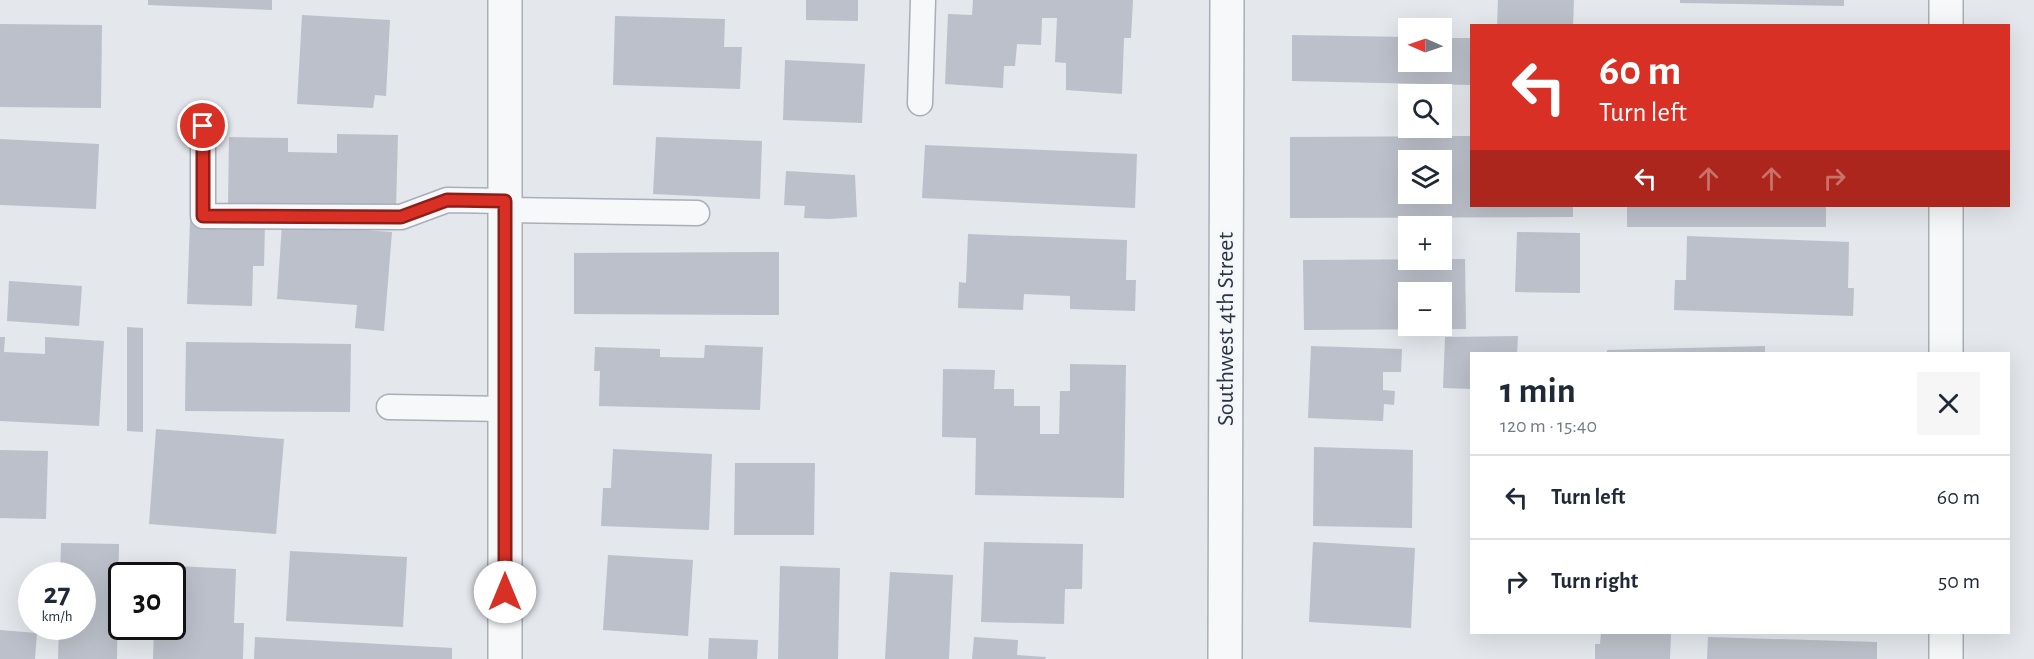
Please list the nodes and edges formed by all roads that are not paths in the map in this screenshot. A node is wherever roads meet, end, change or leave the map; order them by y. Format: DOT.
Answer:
graph roads {
  1 [pos="505,0"];
  2 [pos="923,0"];
  3 [pos="1227,0"];
  4 [pos="1946,0"];
  5 [pos="1946,24"];
  6 [pos="920,103"];
  7 [pos="203,126"];
  8 [pos="505,205"];
  9 [pos="1946,207"];
  10 [pos="697,213"];
  11 [pos="1946,352"];
  12 [pos="388,407"];
  13 [pos="506,409"];
  14 [pos="1946,634"];
  15 [pos="505,659"];
  16 [pos="1225,659"];
  17 [pos="1946,659"];
  1 -- 8 [label="street"];
  2 -- 6 [label="lane"];
  3 -- 16 [label="street, Southwest 4th Street"];
  4 -- 5 [label="street"];
  7 -- 8 [label="lane"];
  8 -- 10 [label="lane"];
  8 -- 13 [label="street"];
  9 -- 11 [label="street"];
  12 -- 13 [label="lane"];
  13 -- 15 [label="street"];
  14 -- 17 [label="street"];
}
